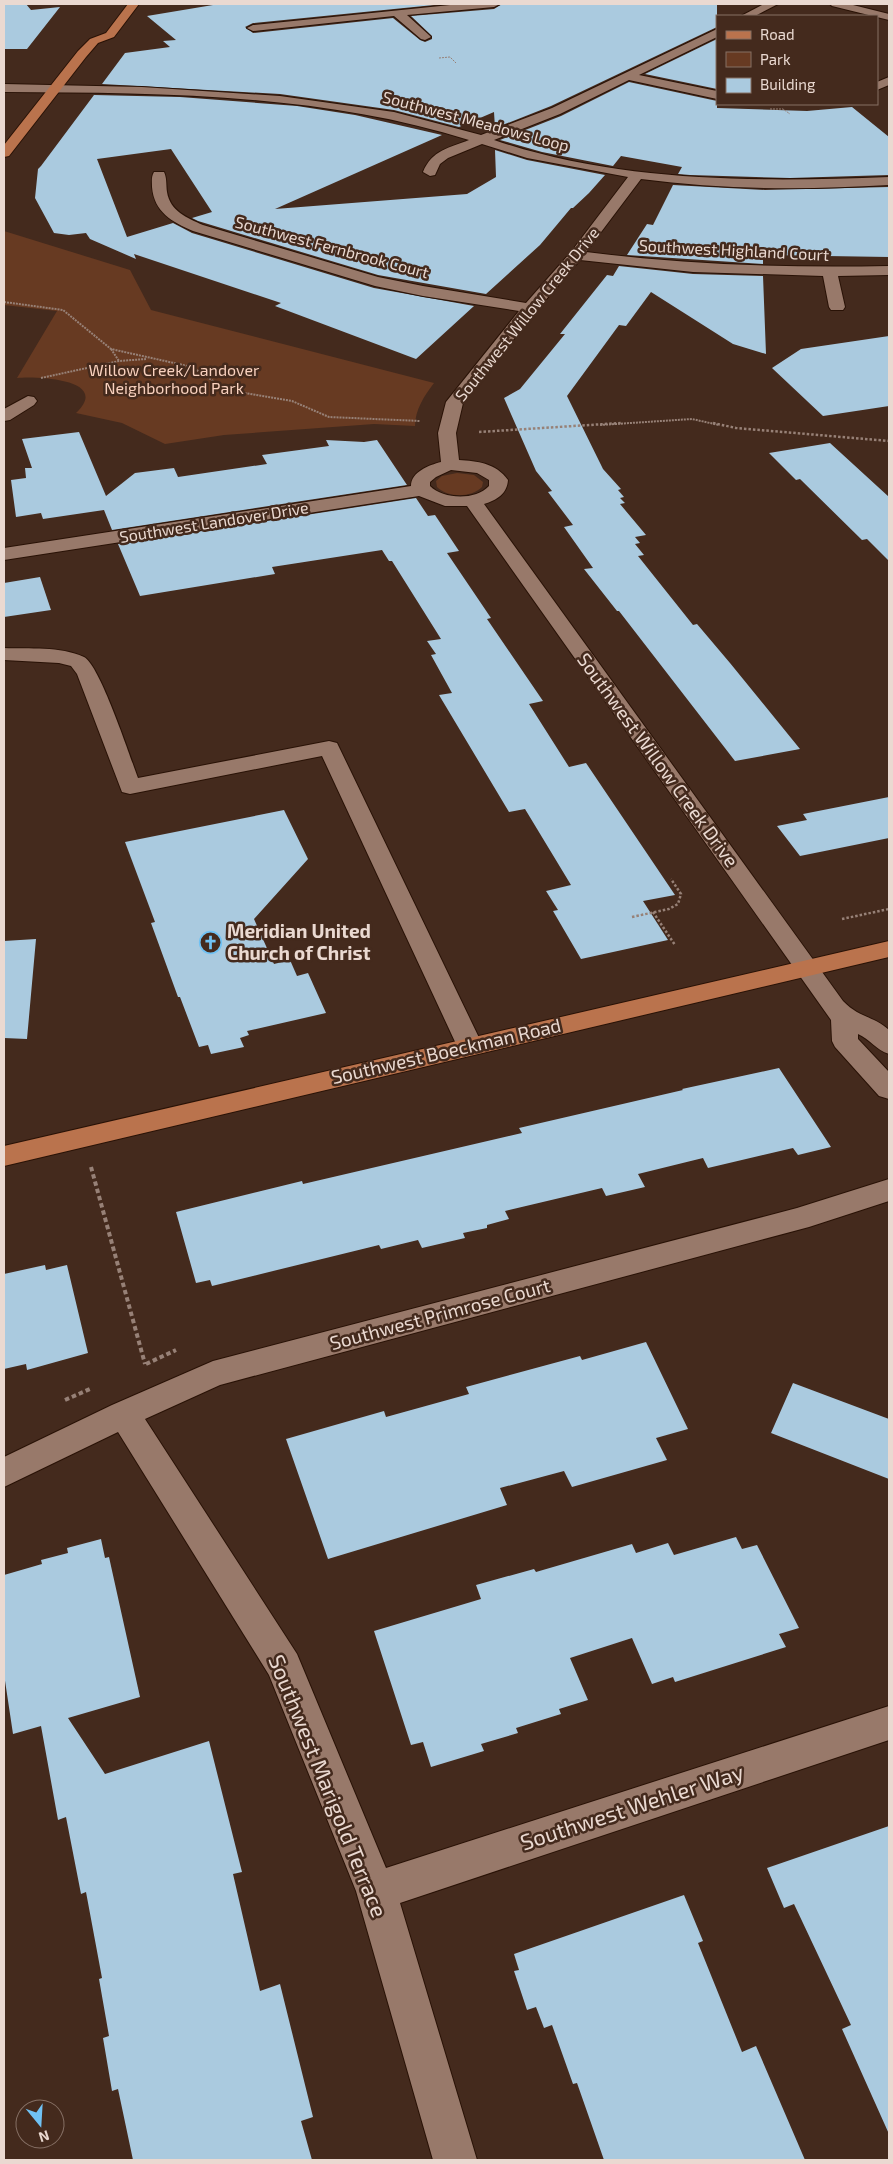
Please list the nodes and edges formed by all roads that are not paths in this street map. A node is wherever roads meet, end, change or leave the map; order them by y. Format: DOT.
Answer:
graph roads {
  1 [pos="133,4"];
  2 [pos="494,4"];
  3 [pos="772,4"];
  4 [pos="836,4"];
  5 [pos="397,13"];
  6 [pos="750,15"];
  7 [pos="889,17"];
  8 [pos="253,28"];
  9 [pos="716,32"];
  10 [pos="425,37"];
  11 [pos="627,76"];
  12 [pos="4,88"];
  13 [pos="54,90"];
  14 [pos="716,95"];
  15 [pos="482,140"];
  16 [pos="4,153"];
  17 [pos="430,172"];
  18 [pos="638,174"];
  19 [pos="159,175"];
  20 [pos="889,181"];
  21 [pos="576,255"];
  22 [pos="889,271"];
  23 [pos="830,273"];
  24 [pos="837,307"];
  25 [pos="530,308"];
  26 [pos="28,401"];
  27 [pos="4,416"];
  28 [pos="451,465"];
  29 [pos="424,490"];
  30 [pos="472,500"];
  31 [pos="4,554"];
  32 [pos="4,654"];
  33 [pos="889,949"];
  34 [pos="806,968"];
  35 [pos="844,1018"];
  36 [pos="889,1045"];
  37 [pos="470,1046"];
  38 [pos="889,1089"];
  39 [pos="4,1156"];
  40 [pos="889,1190"];
  41 [pos="124,1414"];
  42 [pos="4,1473"];
  43 [pos="889,1723"];
  44 [pos="376,1890"];
  45 [pos="455,2160"];
  1 -- 13 [label="main road"];
  2 -- 5 [label="street"];
  3 -- 6 [label="street"];
  4 -- 7 [label="street"];
  5 -- 8 [label="street"];
  5 -- 10 [label="street"];
  9 -- 11 [label="street"];
  11 -- 14 [label="street"];
  11 -- 15 [label="street"];
  12 -- 13 [label="street, Southwest Meadows Loop"];
  13 -- 15 [label="street, Southwest Meadows Loop"];
  13 -- 16 [label="main road"];
  15 -- 17 [label="street"];
  15 -- 18 [label="street, Southwest Meadows Loop"];
  18 -- 20 [label="street, Southwest Meadows Loop"];
  18 -- 21 [label="street, Southwest Willow Creek Drive"];
  19 -- 25 [label="street, Southwest Fernbrook Court"];
  21 -- 23 [label="street, Southwest Highland Court"];
  21 -- 25 [label="street, Southwest Willow Creek Drive"];
  22 -- 23 [label="street, Southwest Highland Court"];
  23 -- 24 [label="street"];
  25 -- 28 [label="street, Southwest Willow Creek Drive"];
  26 -- 27 [label="street"];
  28 -- 29 [label="street"];
  28 -- 30 [label="street"];
  29 -- 30 [label="street"];
  29 -- 31 [label="street, Southwest Landover Drive"];
  30 -- 34 [label="street, Southwest Willow Creek Drive"];
  32 -- 37 [label="street"];
  33 -- 34 [label="main road, Southwest Boeckman Road"];
  34 -- 35 [label="street, Southwest Willow Creek Drive"];
  34 -- 37 [label="main road, Southwest Boeckman Road"];
  35 -- 36 [label="street, Southwest Willow Creek Drive"];
  35 -- 38 [label="street"];
  37 -- 39 [label="main road, Southwest Boeckman Road"];
  40 -- 41 [label="street, Southwest Primrose Court"];
  41 -- 42 [label="street, Southwest Primrose Court"];
  41 -- 44 [label="street, Southwest Marigold Terrace"];
  43 -- 44 [label="street, Southwest Wehler Way"];
  44 -- 45 [label="street, Southwest Marigold Terrace"];
}
